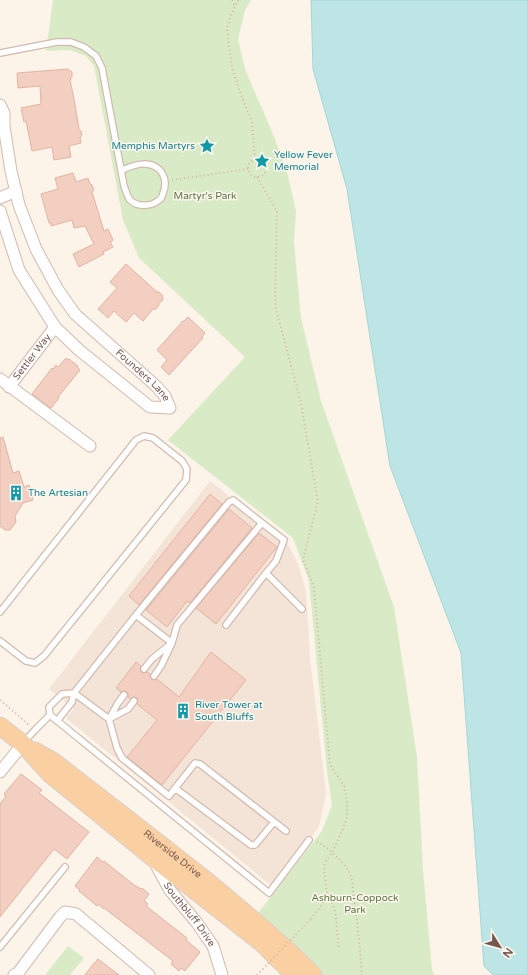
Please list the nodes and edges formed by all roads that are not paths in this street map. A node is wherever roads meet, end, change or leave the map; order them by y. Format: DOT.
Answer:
graph roads {
  1 [pos="0,53"];
  2 [pos="0,105"];
  3 [pos="122,170"];
  4 [pos="16,191"];
  5 [pos="0,198"];
  6 [pos="0,211"];
  7 [pos="55,327"];
  8 [pos="4,383"];
  9 [pos="90,446"];
  10 [pos="262,523"];
  11 [pos="266,574"];
  12 [pos="302,609"];
  13 [pos="0,612"];
  14 [pos="136,615"];
  15 [pos="226,624"];
  16 [pos="0,641"];
  17 [pos="172,643"];
  18 [pos="144,669"];
  19 [pos="154,676"];
  20 [pos="74,693"];
  21 [pos="124,694"];
  22 [pos="134,701"];
  23 [pos="50,715"];
  24 [pos="109,719"];
  25 [pos="57,721"];
  26 [pos="0,726"];
  27 [pos="23,744"];
  28 [pos="0,772"];
  29 [pos="175,788"];
  30 [pos="274,822"];
  31 [pos="286,831"];
  32 [pos="309,840"];
  33 [pos="152,857"];
  34 [pos="65,867"];
  35 [pos="0,947"];
  36 [pos="14,975"];
  37 [pos="149,975"];
  38 [pos="222,975"];
  39 [pos="294,975"];
  40 [pos="313,975"];
  1 -- 3 [label="lane"];
  2 -- 4 [label="street, Founders Lane"];
  3 -- 3 [label="lane"];
  4 -- 5 [label="street"];
  4 -- 7 [label="street, Founders Lane"];
  6 -- 7 [label="street, Founders Lane"];
  7 -- 8 [label="street, Settler Way"];
  8 -- 9 [label="street"];
  10 -- 11 [label="lane"];
  10 -- 14 [label="lane"];
  10 -- 17 [label="lane"];
  11 -- 12 [label="lane"];
  11 -- 15 [label="lane"];
  13 -- 16 [label="lane"];
  14 -- 17 [label="lane"];
  14 -- 20 [label="lane"];
  17 -- 18 [label="lane"];
  17 -- 19 [label="lane"];
  20 -- 23 [label="lane"];
  20 -- 24 [label="lane"];
  20 -- 25 [label="lane"];
  21 -- 24 [label="lane"];
  22 -- 24 [label="lane"];
  23 -- 25 [label="lane"];
  23 -- 27 [label="lane"];
  24 -- 29 [label="lane"];
  25 -- 32 [label="lane"];
  26 -- 27 [label="main road, Riverside Drive"];
  27 -- 28 [label="street"];
  27 -- 33 [label="main road, Riverside Drive"];
  27 -- 40 [label="main road, Riverside Drive"];
  29 -- 30 [label="lane"];
  29 -- 30 [label="lane"];
  30 -- 31 [label="lane"];
  33 -- 38 [label="street, Southbluff Drive"];
  33 -- 39 [label="main road, Riverside Drive"];
  34 -- 35 [label="lane"];
  36 -- 37 [label="street"];
}
